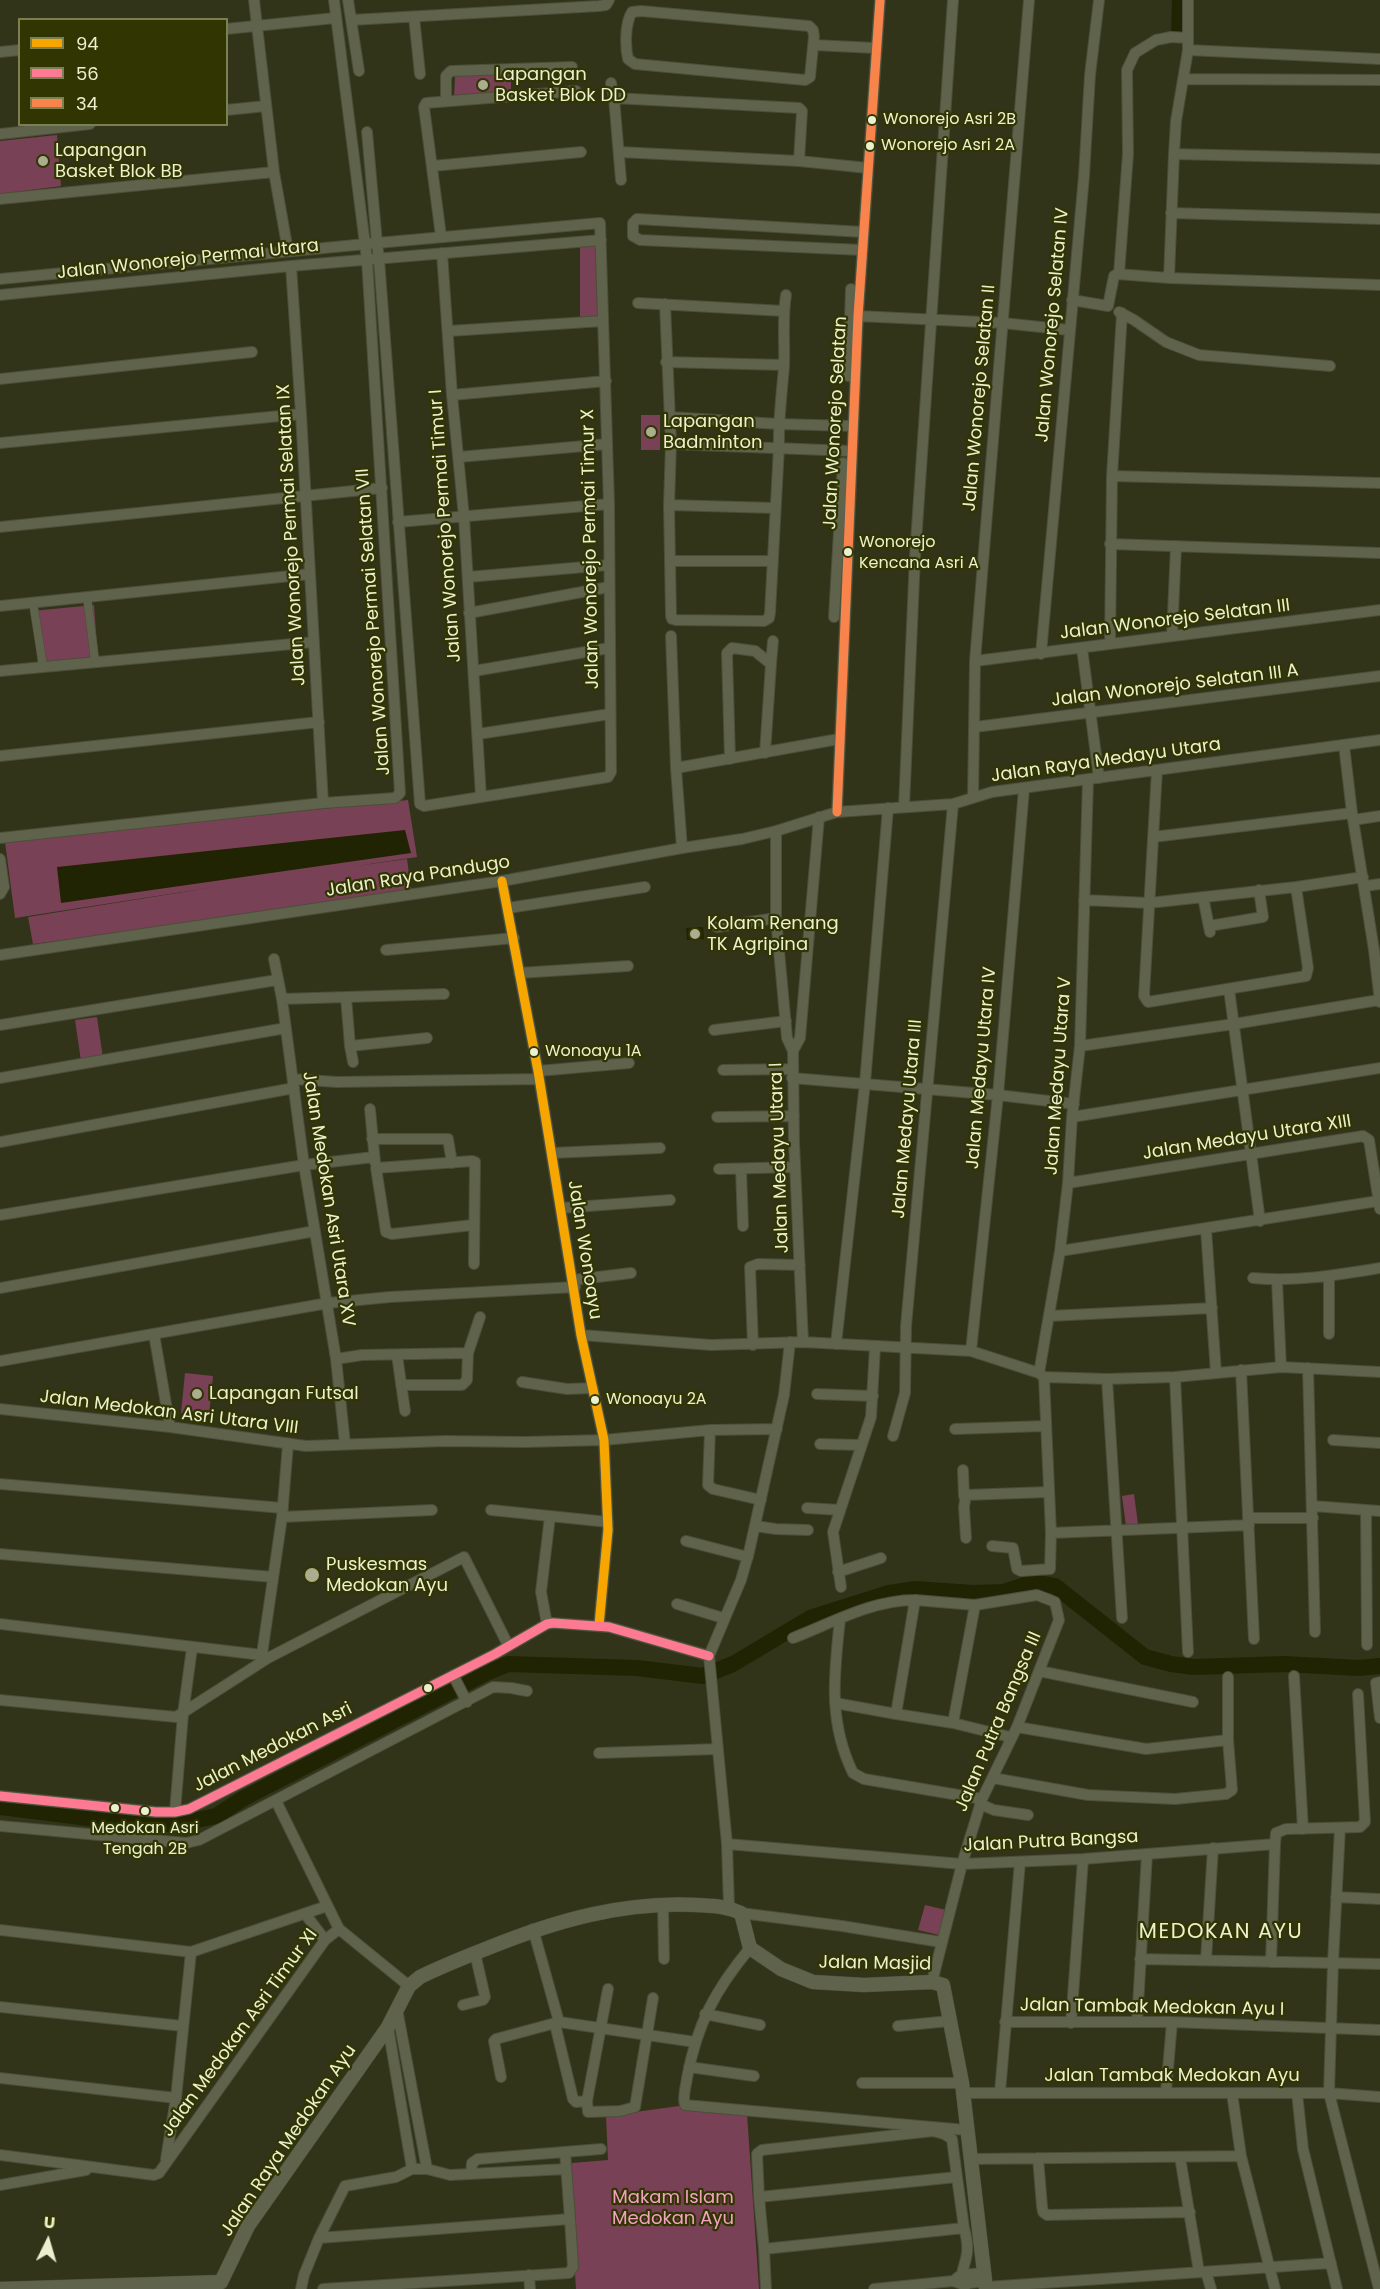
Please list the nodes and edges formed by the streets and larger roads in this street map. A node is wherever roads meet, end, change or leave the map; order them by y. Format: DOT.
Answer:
graph roads {
  1 [pos="254,0"];
  2 [pos="334,0"];
  3 [pos="348,0"];
  4 [pos="609,0"];
  5 [pos="880,0"];
  6 [pos="953,0"];
  7 [pos="1029,0"];
  8 [pos="1099,0"];
  9 [pos="1188,0"];
  10 [pos="414,17"];
  11 [pos="332,18"];
  12 [pos="351,20"];
  13 [pos="258,26"];
  14 [pos="228,29"];
  15 [pos="1188,44"];
  16 [pos="814,45"];
  17 [pos="875,48"];
  18 [pos="18,50"];
  19 [pos="0,52"];
  20 [pos="1380,59"];
  21 [pos="572,67"];
  22 [pos="358,70"];
  23 [pos="420,74"];
  24 [pos="1184,79"];
  25 [pos="1380,80"];
  26 [pos="611,82"];
  27 [pos="576,91"];
  28 [pos="614,98"];
  29 [pos="446,99"];
  30 [pos="266,106"];
  31 [pos="228,110"];
  32 [pos="72,126"];
  33 [pos="367,132"];
  34 [pos="0,134"];
  35 [pos="581,152"];
  36 [pos="620,152"];
  37 [pos="1174,154"];
  38 [pos="1380,159"];
  39 [pos="799,161"];
  40 [pos="433,166"];
  41 [pos="868,168"];
  42 [pos="274,172"];
  43 [pos="621,180"];
  44 [pos="0,199"];
  45 [pos="1171,213"];
  46 [pos="1380,219"];
  47 [pos="600,223"];
  48 [pos="744,224"];
  49 [pos="863,232"];
  50 [pos="441,236"];
  51 [pos="601,240"];
  52 [pos="371,243"];
  53 [pos="743,244"];
  54 [pos="862,249"];
  55 [pos="288,251"];
  56 [pos="442,253"];
  57 [pos="379,259"];
  58 [pos="367,260"];
  59 [pos="291,266"];
  60 [pos="1122,274"];
  61 [pos="1169,278"];
  62 [pos="0,279"];
  63 [pos="1380,285"];
  64 [pos="851,289"];
  65 [pos="0,295"];
  66 [pos="786,295"];
  67 [pos="1072,300"];
  68 [pos="638,303"];
  69 [pos="665,304"];
  70 [pos="1108,306"];
  71 [pos="784,311"];
  72 [pos="1122,313"];
  73 [pos="858,316"];
  74 [pos="932,320"];
  75 [pos="603,321"];
  76 [pos="1003,323"];
  77 [pos="1069,330"];
  78 [pos="449,331"];
  79 [pos="252,352"];
  80 [pos="666,362"];
  81 [pos="784,365"];
  82 [pos="1330,366"];
  83 [pos="0,379"];
  84 [pos="606,381"];
  85 [pos="452,395"];
  86 [pos="302,414"];
  87 [pos="669,417"];
  88 [pos="778,424"];
  89 [pos="849,426"];
  90 [pos="0,443"];
  91 [pos="607,444"];
  92 [pos="671,444"];
  93 [pos="779,447"];
  94 [pos="848,451"];
  95 [pos="459,457"];
  96 [pos="1112,476"];
  97 [pos="1380,483"];
  98 [pos="382,488"];
  99 [pos="306,496"];
  100 [pos="609,504"];
  101 [pos="669,505"];
  102 [pos="775,508"];
  103 [pos="464,517"];
  104 [pos="398,522"];
  105 [pos="0,527"];
  106 [pos="1110,544"];
  107 [pos="1176,546"];
  108 [pos="1380,553"];
  109 [pos="671,561"];
  110 [pos="772,561"];
  111 [pos="608,565"];
  112 [pos="310,574"];
  113 [pos="468,577"];
  114 [pos="609,587"];
  115 [pos="87,597"];
  116 [pos="33,602"];
  117 [pos="0,606"];
  118 [pos="1380,610"];
  119 [pos="470,613"];
  120 [pos="834,617"];
  121 [pos="671,636"];
  122 [pos="1172,636"];
  123 [pos="773,641"];
  124 [pos="314,642"];
  125 [pos="1110,643"];
  126 [pos="609,648"];
  127 [pos="1082,648"];
  128 [pos="1041,654"];
  129 [pos="95,662"];
  130 [pos="975,662"];
  131 [pos="771,664"];
  132 [pos="43,666"];
  133 [pos="0,671"];
  134 [pos="474,671"];
  135 [pos="1380,676"];
  136 [pos="1091,713"];
  137 [pos="610,714"];
  138 [pos="319,722"];
  139 [pos="975,727"];
  140 [pos="478,734"];
  141 [pos="839,739"];
  142 [pos="1380,740"];
  143 [pos="1344,745"];
  144 [pos="765,753"];
  145 [pos="0,756"];
  146 [pos="730,759"];
  147 [pos="676,768"];
  148 [pos="1157,770"];
  149 [pos="1093,779"];
  150 [pos="1024,789"];
  151 [pos="481,797"];
  152 [pos="973,798"];
  153 [pos="323,803"];
  154 [pos="953,804"];
  155 [pos="904,807"];
  156 [pos="888,808"];
  157 [pos="837,812"];
  158 [pos="1380,816"];
  159 [pos="1352,817"];
  160 [pos="819,818"];
  161 [pos="776,831"];
  162 [pos="1154,837"];
  163 [pos="0,838"];
  164 [pos="682,848"];
  165 [pos="0,859"];
  166 [pos="502,882"];
  167 [pos="1364,882"];
  168 [pos="1380,884"];
  169 [pos="645,886"];
  170 [pos="1296,887"];
  171 [pos="1259,890"];
  172 [pos="0,894"];
  173 [pos="1203,897"];
  174 [pos="1084,900"];
  175 [pos="1149,903"];
  176 [pos="508,908"];
  177 [pos="776,918"];
  178 [pos="717,927"];
  179 [pos="514,938"];
  180 [pos="1377,950"];
  181 [pos="386,951"];
  182 [pos="0,955"];
  183 [pos="274,959"];
  184 [pos="628,966"];
  185 [pos="519,973"];
  186 [pos="277,980"];
  187 [pos="1229,989"];
  188 [pos="444,994"];
  189 [pos="346,997"];
  190 [pos="282,999"];
  191 [pos="1380,1000"];
  192 [pos="786,1021"];
  193 [pos="1234,1024"];
  194 [pos="0,1026"];
  195 [pos="286,1028"];
  196 [pos="714,1030"];
  197 [pos="427,1038"];
  198 [pos="350,1045"];
  199 [pos="1080,1046"];
  200 [pos="793,1051"];
  201 [pos="353,1062"];
  202 [pos="629,1063"];
  203 [pos="1380,1068"];
  204 [pos="723,1070"];
  205 [pos="792,1073"];
  206 [pos="538,1075"];
  207 [pos="0,1078"];
  208 [pos="865,1083"];
  209 [pos="294,1084"];
  210 [pos="1241,1089"];
  211 [pos="927,1090"];
  212 [pos="998,1095"];
  213 [pos="1074,1104"];
  214 [pos="370,1109"];
  215 [pos="794,1116"];
  216 [pos="717,1117"];
  217 [pos="1072,1117"];
  218 [pos="372,1139"];
  219 [pos="0,1142"];
  220 [pos="660,1148"];
  221 [pos="552,1153"];
  222 [pos="1250,1153"];
  223 [pos="375,1163"];
  224 [pos="452,1163"];
  225 [pos="304,1165"];
  226 [pos="795,1167"];
  227 [pos="719,1169"];
  228 [pos="741,1169"];
  229 [pos="1378,1173"];
  230 [pos="1068,1183"];
  231 [pos="670,1200"];
  232 [pos="1379,1205"];
  233 [pos="561,1208"];
  234 [pos="0,1215"];
  235 [pos="1260,1221"];
  236 [pos="473,1225"];
  237 [pos="743,1226"];
  238 [pos="1206,1229"];
  239 [pos="315,1231"];
  240 [pos="1060,1251"];
  241 [pos="474,1264"];
  242 [pos="800,1265"];
  243 [pos="1380,1268"];
  244 [pos="631,1274"];
  245 [pos="1329,1276"];
  246 [pos="1253,1278"];
  247 [pos="1277,1281"];
  248 [pos="574,1284"];
  249 [pos="0,1288"];
  250 [pos="328,1303"];
  251 [pos="1212,1308"];
  252 [pos="1049,1316"];
  253 [pos="480,1317"];
  254 [pos="154,1334"];
  255 [pos="1329,1334"];
  256 [pos="581,1335"];
  257 [pos="790,1342"];
  258 [pos="803,1342"];
  259 [pos="753,1344"];
  260 [pos="836,1344"];
  261 [pos="875,1347"];
  262 [pos="906,1349"];
  263 [pos="971,1351"];
  264 [pos="468,1353"];
  265 [pos="398,1354"];
  266 [pos="336,1359"];
  267 [pos="0,1360"];
  268 [pos="1281,1367"];
  269 [pos="1308,1368"];
  270 [pos="1241,1370"];
  271 [pos="1380,1372"];
  272 [pos="1216,1373"];
  273 [pos="1041,1375"];
  274 [pos="1174,1377"];
  275 [pos="1107,1379"];
  276 [pos="522,1382"];
  277 [pos="401,1385"];
  278 [pos="593,1388"];
  279 [pos="817,1394"];
  280 [pos="873,1396"];
  281 [pos="0,1409"];
  282 [pos="405,1411"];
  283 [pos="1045,1426"];
  284 [pos="170,1428"];
  285 [pos="777,1429"];
  286 [pos="955,1429"];
  287 [pos="711,1430"];
  288 [pos="893,1436"];
  289 [pos="604,1440"];
  290 [pos="1333,1440"];
  291 [pos="1380,1443"];
  292 [pos="288,1444"];
  293 [pos="345,1444"];
  294 [pos="820,1444"];
  295 [pos="861,1445"];
  296 [pos="963,1470"];
  297 [pos="0,1484"];
  298 [pos="1048,1492"];
  299 [pos="964,1496"];
  300 [pos="761,1500"];
  301 [pos="807,1508"];
  302 [pos="432,1510"];
  303 [pos="491,1510"];
  304 [pos="840,1510"];
  305 [pos="1366,1510"];
  306 [pos="1380,1511"];
  307 [pos="282,1512"];
  308 [pos="1313,1512"];
  309 [pos="550,1516"];
  310 [pos="1248,1521"];
  311 [pos="608,1522"];
  312 [pos="755,1526"];
  313 [pos="1182,1528"];
  314 [pos="808,1530"];
  315 [pos="1117,1530"];
  316 [pos="1051,1533"];
  317 [pos="966,1538"];
  318 [pos="686,1541"];
  319 [pos="992,1546"];
  320 [pos="0,1554"];
  321 [pos="748,1557"];
  322 [pos="881,1558"];
  323 [pos="838,1572"];
  324 [pos="273,1577"];
  325 [pos="841,1587"];
  326 [pos="915,1600"];
  327 [pos="677,1604"];
  328 [pos="975,1605"];
  329 [pos="723,1618"];
  330 [pos="1122,1618"];
  331 [pos="840,1619"];
  332 [pos="0,1624"];
  333 [pos="547,1624"];
  334 [pos="599,1625"];
  335 [pos="1315,1632"];
  336 [pos="793,1638"];
  337 [pos="1254,1639"];
  338 [pos="1367,1645"];
  339 [pos="508,1646"];
  340 [pos="192,1648"];
  341 [pos="1188,1652"];
  342 [pos="264,1659"];
  343 [pos="709,1659"];
  344 [pos="1038,1671"];
  345 [pos="1293,1676"];
  346 [pos="454,1677"];
  347 [pos="1228,1677"];
  348 [pos="1380,1682"];
  349 [pos="527,1691"];
  350 [pos="1358,1694"];
  351 [pos="465,1699"];
  352 [pos="0,1700"];
  353 [pos="1193,1702"];
  354 [pos="835,1703"];
  355 [pos="183,1714"];
  356 [pos="896,1714"];
  357 [pos="1380,1718"];
  358 [pos="954,1723"];
  359 [pos="1017,1727"];
  360 [pos="1011,1737"];
  361 [pos="1228,1740"];
  362 [pos="718,1749"];
  363 [pos="599,1753"];
  364 [pos="993,1778"];
  365 [pos="0,1796"];
  366 [pos="276,1802"];
  367 [pos="981,1802"];
  368 [pos="175,1812"];
  369 [pos="1029,1815"];
  370 [pos="0,1826"];
  371 [pos="1340,1828"];
  372 [pos="1303,1829"];
  373 [pos="726,1844"];
  374 [pos="1275,1844"];
  375 [pos="1213,1848"];
  376 [pos="1147,1854"];
  377 [pos="1083,1859"];
  378 [pos="1020,1862"];
  379 [pos="962,1864"];
  380 [pos="1336,1897"];
  381 [pos="1380,1899"];
  382 [pos="663,1904"];
  383 [pos="327,1906"];
  384 [pos="735,1910"];
  385 [pos="306,1915"];
  386 [pos="339,1929"];
  387 [pos="533,1929"];
  388 [pos="0,1930"];
  389 [pos="325,1940"];
  390 [pos="941,1942"];
  391 [pos="750,1948"];
  392 [pos="191,1952"];
  393 [pos="475,1953"];
  394 [pos="664,1959"];
  395 [pos="1140,1959"];
  396 [pos="1206,1960"];
  397 [pos="1271,1962"];
  398 [pos="1332,1963"];
  399 [pos="1380,1964"];
  400 [pos="932,1982"];
  401 [pos="410,1986"];
  402 [pos="608,1989"];
  403 [pos="653,1998"];
  404 [pos="463,2005"];
  405 [pos="0,2007"];
  406 [pos="397,2009"];
  407 [pos="705,2014"];
  408 [pos="950,2021"];
  409 [pos="1005,2022"];
  410 [pos="1137,2022"];
  411 [pos="1172,2022"];
  412 [pos="557,2023"];
  413 [pos="1071,2023"];
  414 [pos="760,2025"];
  415 [pos="183,2026"];
  416 [pos="898,2026"];
  417 [pos="388,2027"];
  418 [pos="600,2028"];
  419 [pos="1332,2029"];
  420 [pos="1380,2030"];
  421 [pos="646,2035"];
  422 [pos="695,2042"];
  423 [pos="689,2067"];
  424 [pos="754,2076"];
  425 [pos="501,2077"];
  426 [pos="0,2078"];
  427 [pos="862,2083"];
  428 [pos="962,2088"];
  429 [pos="1000,2092"];
  430 [pos="1166,2092"];
  431 [pos="1232,2093"];
  432 [pos="1297,2093"];
  433 [pos="1329,2093"];
  434 [pos="1380,2097"];
  435 [pos="176,2098"];
  436 [pos="587,2101"];
  437 [pos="966,2130"];
  438 [pos="421,2137"];
  439 [pos="407,2139"];
  440 [pos="601,2149"];
  441 [pos="565,2152"];
  442 [pos="0,2155"];
  443 [pos="1241,2156"];
  444 [pos="1180,2157"];
  445 [pos="1038,2158"];
  446 [pos="970,2159"];
  447 [pos="166,2162"];
  448 [pos="98,2168"];
  449 [pos="412,2169"];
  450 [pos="427,2169"];
  451 [pos="566,2169"];
  452 [pos="471,2174"];
  453 [pos="957,2176"];
  454 [pos="0,2185"];
  455 [pos="759,2197"];
  456 [pos="1190,2212"];
  457 [pos="570,2219"];
  458 [pos="964,2228"];
  459 [pos="319,2238"];
  460 [pos="764,2249"];
  461 [pos="1331,2264"];
  462 [pos="1270,2267"];
  463 [pos="1203,2272"];
  464 [pos="529,2276"];
  465 [pos="960,2282"];
  466 [pos="986,2283"];
  467 [pos="221,2285"];
  468 [pos="0,2289"];
  469 [pos="302,2289"];
  470 [pos="323,2289"];
  471 [pos="530,2289"];
  472 [pos="766,2289"];
  473 [pos="874,2289"];
  474 [pos="1211,2289"];
  475 [pos="1275,2289"];
  476 [pos="1337,2289"];
  477 [pos="1379,2289"];
  1 -- 13 [label="street"];
  2 -- 11 [label="street"];
  3 -- 12 [label="street"];
  4 -- 10 [label="street"];
  5 -- 17 [label="street, Jalan Wonorejo Selatan"];
  6 -- 74 [label="street"];
  7 -- 76 [label="street, Jalan Wonorejo Selatan II"];
  8 -- 67 [label="street, Jalan Wonorejo Selatan IV"];
  9 -- 15 [label="street"];
  10 -- 12 [label="street"];
  10 -- 23 [label="street"];
  11 -- 13 [label="street"];
  11 -- 52 [label="street"];
  12 -- 22 [label="street"];
  13 -- 14 [label="street"];
  13 -- 30 [label="street"];
  15 -- 20 [label="street"];
  15 -- 24 [label="street"];
  15 -- 60 [label="street"];
  16 -- 16 [label="street"];
  16 -- 17 [label="street"];
  17 -- 41 [label="street, Jalan Wonorejo Selatan"];
  18 -- 19 [label="street"];
  21 -- 29 [label="street"];
  24 -- 25 [label="street"];
  24 -- 37 [label="street"];
  26 -- 28 [label="street"];
  27 -- 29 [label="street"];
  28 -- 36 [label="street"];
  28 -- 39 [label="street"];
  29 -- 40 [label="street"];
  30 -- 31 [label="street"];
  30 -- 42 [label="street"];
  32 -- 34 [label="street"];
  33 -- 52 [label="street"];
  35 -- 40 [label="street"];
  36 -- 39 [label="street"];
  36 -- 43 [label="street"];
  37 -- 38 [label="street"];
  37 -- 45 [label="street"];
  39 -- 41 [label="street"];
  40 -- 50 [label="street"];
  41 -- 49 [label="street, Jalan Wonorejo Selatan"];
  42 -- 44 [label="street"];
  42 -- 55 [label="street"];
  45 -- 46 [label="street"];
  45 -- 61 [label="street"];
  47 -- 50 [label="street, Jalan Wonorejo Permai Utara"];
  47 -- 51 [label="street, Jalan Wonorejo Permai Timur X"];
  48 -- 49 [label="street"];
  48 -- 53 [label="street"];
  48 -- 53 [label="street"];
  49 -- 54 [label="street, Jalan Wonorejo Selatan"];
  50 -- 52 [label="street, Jalan Wonorejo Permai Utara"];
  51 -- 56 [label="street, Jalan Wonorejo Permai Utara"];
  51 -- 75 [label="street, Jalan Wonorejo Permai Timur X"];
  52 -- 55 [label="street, Jalan Wonorejo Permai Utara"];
  52 -- 57 [label="street"];
  52 -- 58 [label="street, Jalan Wonorejo Permai Selatan VII"];
  53 -- 54 [label="street"];
  54 -- 73 [label="street, Jalan Wonorejo Selatan"];
  55 -- 62 [label="street, Jalan Wonorejo Permai Utara"];
  56 -- 57 [label="street, Jalan Wonorejo Permai Utara"];
  56 -- 78 [label="street, Jalan Wonorejo Permai Timur I"];
  57 -- 58 [label="street, Jalan Wonorejo Permai Utara"];
  57 -- 104 [label="street"];
  58 -- 59 [label="street, Jalan Wonorejo Permai Utara"];
  58 -- 98 [label="street, Jalan Wonorejo Permai Selatan VII"];
  59 -- 65 [label="street, Jalan Wonorejo Permai Utara"];
  59 -- 86 [label="street, Jalan Wonorejo Permai Selatan IX"];
  60 -- 61 [label="street"];
  60 -- 70 [label="street"];
  61 -- 63 [label="street"];
  64 -- 89 [label="street"];
  66 -- 71 [label="street"];
  67 -- 70 [label="street"];
  67 -- 77 [label="street, Jalan Wonorejo Selatan IV"];
  68 -- 69 [label="street"];
  69 -- 71 [label="street"];
  69 -- 80 [label="street"];
  70 -- 72 [label="street"];
  71 -- 81 [label="street"];
  72 -- 82 [label="street"];
  72 -- 96 [label="street"];
  73 -- 74 [label="street"];
  73 -- 89 [label="street, Jalan Wonorejo Selatan"];
  74 -- 76 [label="street"];
  74 -- 155 [label="street"];
  75 -- 78 [label="street"];
  75 -- 84 [label="street, Jalan Wonorejo Permai Timur X"];
  76 -- 77 [label="street"];
  76 -- 130 [label="street, Jalan Wonorejo Selatan II"];
  77 -- 128 [label="street, Jalan Wonorejo Selatan IV"];
  78 -- 85 [label="street, Jalan Wonorejo Permai Timur I"];
  79 -- 83 [label="street"];
  80 -- 81 [label="street"];
  80 -- 87 [label="street"];
  81 -- 88 [label="street"];
  84 -- 85 [label="street"];
  84 -- 91 [label="street, Jalan Wonorejo Permai Timur X"];
  85 -- 95 [label="street, Jalan Wonorejo Permai Timur I"];
  86 -- 90 [label="street"];
  86 -- 99 [label="street, Jalan Wonorejo Permai Selatan IX"];
  87 -- 88 [label="street"];
  87 -- 92 [label="street"];
  88 -- 89 [label="street"];
  88 -- 93 [label="street"];
  89 -- 94 [label="street, Jalan Wonorejo Selatan"];
  91 -- 95 [label="street"];
  91 -- 100 [label="street, Jalan Wonorejo Permai Timur X"];
  92 -- 93 [label="street"];
  92 -- 101 [label="street"];
  93 -- 94 [label="street"];
  93 -- 102 [label="street"];
  94 -- 120 [label="street"];
  94 -- 141 [label="street, Jalan Wonorejo Selatan"];
  95 -- 103 [label="street, Jalan Wonorejo Permai Timur I"];
  96 -- 97 [label="street"];
  96 -- 106 [label="street"];
  98 -- 99 [label="street"];
  98 -- 153 [label="street, Jalan Wonorejo Permai Selatan VII"];
  99 -- 105 [label="street"];
  99 -- 112 [label="street, Jalan Wonorejo Permai Selatan IX"];
  100 -- 103 [label="street"];
  100 -- 111 [label="street, Jalan Wonorejo Permai Timur X"];
  101 -- 102 [label="street"];
  101 -- 109 [label="street"];
  102 -- 110 [label="street"];
  103 -- 104 [label="street"];
  103 -- 113 [label="street, Jalan Wonorejo Permai Timur I"];
  104 -- 151 [label="street"];
  106 -- 107 [label="street"];
  106 -- 125 [label="street"];
  107 -- 108 [label="street"];
  107 -- 122 [label="street"];
  109 -- 110 [label="street"];
  109 -- 110 [label="street"];
  111 -- 113 [label="street"];
  111 -- 114 [label="street, Jalan Wonorejo Permai Timur X"];
  112 -- 115 [label="street"];
  112 -- 124 [label="street, Jalan Wonorejo Permai Selatan IX"];
  113 -- 119 [label="street, Jalan Wonorejo Permai Timur I"];
  114 -- 119 [label="street"];
  114 -- 126 [label="street, Jalan Wonorejo Permai Timur X"];
  115 -- 116 [label="street"];
  115 -- 129 [label="street"];
  116 -- 117 [label="street"];
  116 -- 132 [label="street"];
  118 -- 122 [label="street, Jalan Wonorejo Selatan III"];
  119 -- 134 [label="street, Jalan Wonorejo Permai Timur I"];
  121 -- 147 [label="street"];
  122 -- 125 [label="street, Jalan Wonorejo Selatan III"];
  123 -- 131 [label="street"];
  124 -- 129 [label="street"];
  124 -- 138 [label="street, Jalan Wonorejo Permai Selatan IX"];
  125 -- 127 [label="street, Jalan Wonorejo Selatan III"];
  126 -- 134 [label="street"];
  126 -- 137 [label="street, Jalan Wonorejo Permai Timur X"];
  127 -- 128 [label="street, Jalan Wonorejo Selatan III"];
  127 -- 136 [label="street, Jalan Medayu Utara V"];
  128 -- 130 [label="street, Jalan Wonorejo Selatan III"];
  129 -- 132 [label="street"];
  130 -- 139 [label="street, Jalan Wonorejo Selatan II"];
  131 -- 144 [label="street"];
  131 -- 146 [label="street"];
  132 -- 133 [label="street"];
  134 -- 140 [label="street, Jalan Wonorejo Permai Timur I"];
  135 -- 136 [label="street, Jalan Wonorejo Selatan III A"];
  136 -- 139 [label="street, Jalan Wonorejo Selatan III A"];
  136 -- 149 [label="street, Jalan Medayu Utara V"];
  137 -- 140 [label="street"];
  137 -- 151 [label="street, Jalan Wonorejo Permai Timur X"];
  138 -- 145 [label="street"];
  138 -- 153 [label="street, Jalan Wonorejo Permai Selatan IX"];
  139 -- 152 [label="street, Jalan Wonorejo Selatan II"];
  140 -- 151 [label="street, Jalan Wonorejo Permai Timur I"];
  141 -- 144 [label="street"];
  141 -- 157 [label="street, Jalan Wonorejo Selatan"];
  142 -- 143 [label="street, Jalan Raya Medayu Utara"];
  143 -- 148 [label="street, Jalan Raya Medayu Utara"];
  143 -- 159 [label="street"];
  144 -- 146 [label="street"];
  146 -- 147 [label="street"];
  147 -- 164 [label="street"];
  148 -- 149 [label="street, Jalan Raya Medayu Utara"];
  148 -- 162 [label="street"];
  149 -- 150 [label="street, Jalan Raya Medayu Utara"];
  149 -- 174 [label="street, Jalan Medayu Utara V"];
  150 -- 152 [label="street, Jalan Raya Medayu Utara"];
  150 -- 212 [label="street, Jalan Medayu Utara IV"];
  152 -- 154 [label="street, Jalan Raya Medayu Utara"];
  153 -- 163 [label="street, Jalan Wonorejo Permai Selatan VII"];
  154 -- 155 [label="street, Jalan Raya Medayu Utara"];
  154 -- 211 [label="street, Jalan Medayu Utara III"];
  155 -- 156 [label="street, Jalan Raya Medayu Utara"];
  156 -- 157 [label="street, Jalan Raya Medayu Utara"];
  156 -- 208 [label="street"];
  157 -- 160 [label="street, Jalan Raya Pandugo"];
  158 -- 159 [label="street"];
  159 -- 162 [label="street"];
  159 -- 167 [label="street"];
  160 -- 161 [label="street, Jalan Raya Pandugo"];
  160 -- 200 [label="street"];
  161 -- 164 [label="street, Jalan Raya Pandugo"];
  161 -- 177 [label="street, Jalan Medayu Utara I"];
  162 -- 175 [label="street"];
  164 -- 166 [label="street, Jalan Raya Pandugo"];
  165 -- 172 [label="street"];
  166 -- 176 [label="street, Jalan Wonoayu"];
  166 -- 182 [label="street, Jalan Raya Pandugo"];
  167 -- 168 [label="street"];
  167 -- 170 [label="street"];
  167 -- 180 [label="street"];
  169 -- 176 [label="street"];
  170 -- 171 [label="street"];
  170 -- 187 [label="street"];
  171 -- 173 [label="street"];
  171 -- 173 [label="street"];
  173 -- 175 [label="street"];
  174 -- 175 [label="street"];
  174 -- 199 [label="street, Jalan Medayu Utara V"];
  175 -- 187 [label="street"];
  176 -- 179 [label="street, Jalan Wonoayu"];
  177 -- 178 [label="street"];
  177 -- 192 [label="street, Jalan Medayu Utara I"];
  179 -- 181 [label="street"];
  179 -- 185 [label="street, Jalan Wonoayu"];
  180 -- 191 [label="street"];
  183 -- 186 [label="street, Jalan Medokan Asri Utara XV"];
  184 -- 185 [label="street"];
  185 -- 206 [label="street, Jalan Wonoayu"];
  186 -- 190 [label="street, Jalan Medokan Asri Utara XV"];
  186 -- 194 [label="street"];
  187 -- 193 [label="street"];
  188 -- 189 [label="street"];
  189 -- 190 [label="street"];
  189 -- 198 [label="street"];
  190 -- 195 [label="street, Jalan Medokan Asri Utara XV"];
  191 -- 193 [label="street"];
  192 -- 196 [label="street"];
  192 -- 200 [label="street, Jalan Medayu Utara I"];
  193 -- 199 [label="street"];
  193 -- 210 [label="street"];
  195 -- 207 [label="street"];
  195 -- 209 [label="street, Jalan Medokan Asri Utara XV"];
  197 -- 198 [label="street"];
  198 -- 201 [label="street"];
  199 -- 213 [label="street, Jalan Medayu Utara V"];
  200 -- 205 [label="street, Jalan Medayu Utara I"];
  202 -- 206 [label="street"];
  203 -- 210 [label="street"];
  204 -- 205 [label="street"];
  205 -- 208 [label="street"];
  205 -- 215 [label="street, Jalan Medayu Utara I"];
  206 -- 209 [label="street"];
  206 -- 221 [label="street, Jalan Wonoayu"];
  208 -- 211 [label="street"];
  208 -- 260 [label="street"];
  209 -- 219 [label="street"];
  209 -- 225 [label="street, Jalan Medokan Asri Utara XV"];
  210 -- 217 [label="street"];
  210 -- 222 [label="street"];
  211 -- 212 [label="street"];
  211 -- 262 [label="street, Jalan Medayu Utara III"];
  212 -- 213 [label="street"];
  212 -- 263 [label="street, Jalan Medayu Utara IV"];
  213 -- 217 [label="street, Jalan Medayu Utara V"];
  214 -- 218 [label="street"];
  215 -- 216 [label="street"];
  215 -- 226 [label="street, Jalan Medayu Utara I"];
  217 -- 230 [label="street, Jalan Medayu Utara V"];
  218 -- 223 [label="street"];
  218 -- 224 [label="street"];
  220 -- 221 [label="street"];
  221 -- 233 [label="street, Jalan Wonoayu"];
  222 -- 229 [label="street, Jalan Medayu Utara XIII"];
  222 -- 230 [label="street, Jalan Medayu Utara XIII"];
  222 -- 235 [label="street"];
  223 -- 224 [label="street"];
  223 -- 225 [label="street"];
  223 -- 236 [label="street"];
  224 -- 236 [label="street"];
  225 -- 234 [label="street"];
  225 -- 239 [label="street, Jalan Medokan Asri Utara XV"];
  226 -- 228 [label="street"];
  226 -- 242 [label="street, Jalan Medayu Utara I"];
  227 -- 228 [label="street"];
  228 -- 237 [label="street"];
  229 -- 232 [label="street, Jalan Medayu Utara XIII"];
  230 -- 240 [label="street, Jalan Medayu Utara V"];
  231 -- 233 [label="street"];
  232 -- 235 [label="street"];
  233 -- 248 [label="street, Jalan Wonoayu"];
  235 -- 238 [label="street"];
  236 -- 241 [label="street"];
  238 -- 240 [label="street"];
  238 -- 251 [label="street"];
  239 -- 249 [label="street"];
  239 -- 250 [label="street, Jalan Medokan Asri Utara XV"];
  240 -- 252 [label="street, Jalan Medayu Utara V"];
  242 -- 258 [label="street, Jalan Medayu Utara I"];
  242 -- 259 [label="street"];
  243 -- 245 [label="street"];
  244 -- 248 [label="street"];
  245 -- 247 [label="street"];
  245 -- 255 [label="street"];
  246 -- 247 [label="street"];
  247 -- 268 [label="street"];
  248 -- 250 [label="street"];
  248 -- 256 [label="street, Jalan Wonoayu"];
  250 -- 254 [label="street"];
  250 -- 266 [label="street, Jalan Medokan Asri Utara XV"];
  251 -- 252 [label="street"];
  251 -- 272 [label="street"];
  252 -- 273 [label="street, Jalan Medayu Utara V"];
  253 -- 264 [label="street"];
  254 -- 267 [label="street"];
  254 -- 284 [label="street"];
  256 -- 259 [label="street"];
  256 -- 278 [label="street, Jalan Wonoayu"];
  257 -- 258 [label="street"];
  257 -- 259 [label="street"];
  257 -- 285 [label="street"];
  258 -- 260 [label="street"];
  260 -- 261 [label="street"];
  261 -- 262 [label="street"];
  261 -- 280 [label="street"];
  262 -- 263 [label="street"];
  262 -- 288 [label="street, Jalan Medayu Utara III"];
  263 -- 273 [label="street"];
  264 -- 265 [label="street"];
  264 -- 277 [label="street"];
  265 -- 266 [label="street"];
  265 -- 277 [label="street"];
  266 -- 293 [label="street, Jalan Medokan Asri Utara XV"];
  268 -- 269 [label="street"];
  268 -- 270 [label="street"];
  269 -- 271 [label="street"];
  269 -- 308 [label="street"];
  270 -- 272 [label="street"];
  270 -- 310 [label="street"];
  272 -- 274 [label="street"];
  273 -- 275 [label="street"];
  273 -- 283 [label="street, Jalan Medayu Utara V"];
  274 -- 275 [label="street"];
  274 -- 313 [label="street"];
  275 -- 315 [label="street"];
  276 -- 278 [label="street"];
  277 -- 282 [label="street"];
  278 -- 289 [label="street, Jalan Wonoayu"];
  279 -- 280 [label="street"];
  280 -- 295 [label="street"];
  281 -- 284 [label="street, Jalan Medokan Asri Utara VIII"];
  283 -- 286 [label="street"];
  283 -- 298 [label="street, Jalan Medayu Utara V"];
  284 -- 292 [label="street, Jalan Medokan Asri Utara VIII"];
  285 -- 287 [label="street, Jalan Medokan Asri Utara VIII"];
  285 -- 300 [label="street"];
  287 -- 289 [label="street, Jalan Medokan Asri Utara VIII"];
  287 -- 300 [label="street"];
  289 -- 293 [label="street, Jalan Medokan Asri Utara VIII"];
  289 -- 311 [label="street, Jalan Wonoayu"];
  290 -- 291 [label="street"];
  292 -- 293 [label="street, Jalan Medokan Asri Utara VIII"];
  292 -- 307 [label="street"];
  294 -- 295 [label="street"];
  295 -- 304 [label="street"];
  296 -- 299 [label="street"];
  297 -- 307 [label="street"];
  298 -- 299 [label="street"];
  298 -- 316 [label="street, Jalan Medayu Utara V"];
  299 -- 317 [label="street"];
  300 -- 312 [label="street"];
  301 -- 304 [label="street"];
  302 -- 307 [label="street"];
  303 -- 309 [label="street"];
  304 -- 323 [label="street"];
  305 -- 306 [label="street"];
  305 -- 308 [label="street"];
  305 -- 338 [label="street"];
  307 -- 324 [label="street"];
  308 -- 310 [label="street"];
  308 -- 335 [label="street"];
  309 -- 311 [label="street"];
  309 -- 333 [label="street"];
  310 -- 313 [label="street"];
  310 -- 337 [label="street"];
  311 -- 334 [label="street, Jalan Wonoayu"];
  312 -- 314 [label="street"];
  312 -- 321 [label="street"];
  313 -- 315 [label="street"];
  313 -- 341 [label="street"];
  315 -- 316 [label="street"];
  315 -- 330 [label="street"];
  316 -- 319 [label="street, Jalan Medayu Utara V"];
  318 -- 321 [label="street"];
  320 -- 324 [label="street"];
  321 -- 329 [label="street"];
  322 -- 323 [label="street"];
  323 -- 325 [label="street"];
  324 -- 342 [label="street"];
  326 -- 328 [label="street"];
  326 -- 331 [label="street"];
  326 -- 356 [label="street"];
  327 -- 329 [label="street"];
  328 -- 344 [label="street, Jalan Putra Bangsa III"];
  328 -- 358 [label="street"];
  329 -- 343 [label="street"];
  331 -- 336 [label="street"];
  331 -- 354 [label="street"];
  332 -- 340 [label="street"];
  333 -- 334 [label="street"];
  333 -- 339 [label="street"];
  334 -- 343 [label="street"];
  339 -- 342 [label="street"];
  339 -- 346 [label="street, Jalan Medokan Asri"];
  340 -- 342 [label="street"];
  340 -- 355 [label="street"];
  342 -- 355 [label="street"];
  343 -- 362 [label="street"];
  344 -- 353 [label="street"];
  344 -- 359 [label="street, Jalan Putra Bangsa III"];
  345 -- 372 [label="street"];
  346 -- 351 [label="street"];
  346 -- 368 [label="street, Jalan Medokan Asri"];
  347 -- 361 [label="street"];
  348 -- 357 [label="street"];
  349 -- 351 [label="street"];
  350 -- 371 [label="street"];
  351 -- 366 [label="street"];
  352 -- 355 [label="street"];
  354 -- 356 [label="street"];
  354 -- 367 [label="street"];
  355 -- 368 [label="street"];
  356 -- 358 [label="street"];
  358 -- 360 [label="street"];
  359 -- 360 [label="street, Jalan Putra Bangsa III"];
  359 -- 361 [label="street"];
  360 -- 364 [label="street, Jalan Putra Bangsa III"];
  361 -- 364 [label="street"];
  362 -- 363 [label="street"];
  362 -- 373 [label="street"];
  364 -- 367 [label="street, Jalan Putra Bangsa III"];
  365 -- 368 [label="street, Jalan Medokan Asri"];
  366 -- 370 [label="street"];
  366 -- 383 [label="street"];
  367 -- 369 [label="street"];
  367 -- 379 [label="street, Jalan Putra Bangsa III"];
  371 -- 372 [label="street"];
  371 -- 380 [label="street"];
  372 -- 374 [label="street"];
  373 -- 379 [label="street, Jalan Putra Bangsa"];
  373 -- 384 [label="street"];
  374 -- 375 [label="street, Jalan Putra Bangsa"];
  374 -- 397 [label="street"];
  375 -- 376 [label="street, Jalan Putra Bangsa"];
  375 -- 396 [label="street"];
  376 -- 377 [label="street, Jalan Putra Bangsa"];
  376 -- 395 [label="street"];
  377 -- 378 [label="street, Jalan Putra Bangsa"];
  377 -- 413 [label="street"];
  378 -- 379 [label="street, Jalan Putra Bangsa"];
  378 -- 409 [label="street"];
  379 -- 390 [label="street, Jalan Putra Bangsa III"];
  380 -- 381 [label="street"];
  380 -- 398 [label="street"];
  382 -- 384 [label="street"];
  382 -- 387 [label="street"];
  382 -- 394 [label="street"];
  383 -- 385 [label="street"];
  383 -- 386 [label="street"];
  384 -- 390 [label="street"];
  384 -- 391 [label="street"];
  385 -- 389 [label="street"];
  385 -- 392 [label="street"];
  386 -- 389 [label="street, Jalan Medokan Asri Timur XI"];
  386 -- 401 [label="street"];
  387 -- 393 [label="street"];
  387 -- 412 [label="street"];
  388 -- 392 [label="street"];
  389 -- 447 [label="street, Jalan Medokan Asri Timur XI"];
  390 -- 400 [label="street, Jalan Putra Bangsa III"];
  391 -- 400 [label="street, Jalan Masjid"];
  391 -- 407 [label="street"];
  392 -- 415 [label="street, Jalan Medokan Asri Timur XI"];
  393 -- 401 [label="street"];
  393 -- 404 [label="street"];
  395 -- 396 [label="street"];
  395 -- 410 [label="street"];
  396 -- 397 [label="street"];
  397 -- 398 [label="street"];
  398 -- 399 [label="street"];
  398 -- 419 [label="street"];
  400 -- 408 [label="street, Jalan Masjid"];
  401 -- 406 [label="street, Jalan Raya Medokan Ayu"];
  402 -- 418 [label="street"];
  403 -- 421 [label="street"];
  405 -- 415 [label="street"];
  406 -- 417 [label="street, Jalan Raya Medokan Ayu"];
  406 -- 438 [label="street"];
  407 -- 414 [label="street"];
  407 -- 422 [label="street"];
  408 -- 416 [label="street"];
  408 -- 428 [label="street, Jalan Masjid"];
  409 -- 413 [label="street, Jalan Tambak Medokan Ayu I"];
  409 -- 429 [label="street, Jalan Tambak Medokan Ayu I"];
  410 -- 411 [label="street, Jalan Tambak Medokan Ayu I"];
  410 -- 413 [label="street, Jalan Tambak Medokan Ayu I"];
  411 -- 419 [label="street, Jalan Tambak Medokan Ayu I"];
  411 -- 430 [label="street"];
  412 -- 418 [label="street"];
  412 -- 425 [label="street"];
  412 -- 436 [label="street"];
  415 -- 435 [label="street, Jalan Medokan Asri Timur XI"];
  417 -- 439 [label="street"];
  417 -- 467 [label="street, Jalan Raya Medokan Ayu"];
  418 -- 421 [label="street"];
  418 -- 436 [label="street"];
  419 -- 420 [label="street, Jalan Tambak Medokan Ayu I"];
  419 -- 433 [label="street"];
  421 -- 422 [label="street"];
  421 -- 436 [label="street"];
  422 -- 423 [label="street"];
  423 -- 424 [label="street"];
  423 -- 437 [label="street"];
  426 -- 435 [label="street"];
  427 -- 428 [label="street, Jalan Tambak Medokan Ayu"];
  428 -- 429 [label="street, Jalan Tambak Medokan Ayu"];
  428 -- 437 [label="street, Jalan Masjid"];
  429 -- 430 [label="street, Jalan Tambak Medokan Ayu"];
  430 -- 431 [label="street, Jalan Tambak Medokan Ayu"];
  431 -- 432 [label="street, Jalan Tambak Medokan Ayu"];
  431 -- 443 [label="street"];
  432 -- 433 [label="street, Jalan Tambak Medokan Ayu"];
  432 -- 461 [label="street"];
  433 -- 434 [label="street, Jalan Tambak Medokan Ayu"];
  433 -- 477 [label="street"];
  435 -- 447 [label="street, Jalan Medokan Asri Timur XI"];
  437 -- 446 [label="street, Jalan Masjid"];
  438 -- 439 [label="street"];
  438 -- 450 [label="street"];
  439 -- 449 [label="street"];
  440 -- 441 [label="street"];
  441 -- 451 [label="street"];
  441 -- 452 [label="street"];
  442 -- 448 [label="street"];
  443 -- 444 [label="street"];
  443 -- 462 [label="street"];
  444 -- 445 [label="street"];
  444 -- 456 [label="street"];
  445 -- 446 [label="street"];
  445 -- 456 [label="street"];
  446 -- 466 [label="street, Jalan Masjid"];
  447 -- 448 [label="street"];
  448 -- 454 [label="street"];
  449 -- 450 [label="street"];
  449 -- 459 [label="street"];
  450 -- 452 [label="street"];
  451 -- 452 [label="street"];
  451 -- 457 [label="street"];
  453 -- 455 [label="street"];
  453 -- 455 [label="street"];
  453 -- 458 [label="street"];
  455 -- 460 [label="street"];
  456 -- 463 [label="street"];
  457 -- 459 [label="street"];
  457 -- 464 [label="street"];
  458 -- 460 [label="street"];
  458 -- 465 [label="street"];
  459 -- 469 [label="street"];
  460 -- 472 [label="street"];
  461 -- 462 [label="street"];
  461 -- 476 [label="street"];
  462 -- 463 [label="street"];
  462 -- 475 [label="street"];
  463 -- 466 [label="street"];
  463 -- 474 [label="street"];
  464 -- 470 [label="street"];
  464 -- 471 [label="street"];
  465 -- 466 [label="street"];
  465 -- 473 [label="street"];
  467 -- 468 [label="street, Jalan Raya Medokan Ayu"];
}
